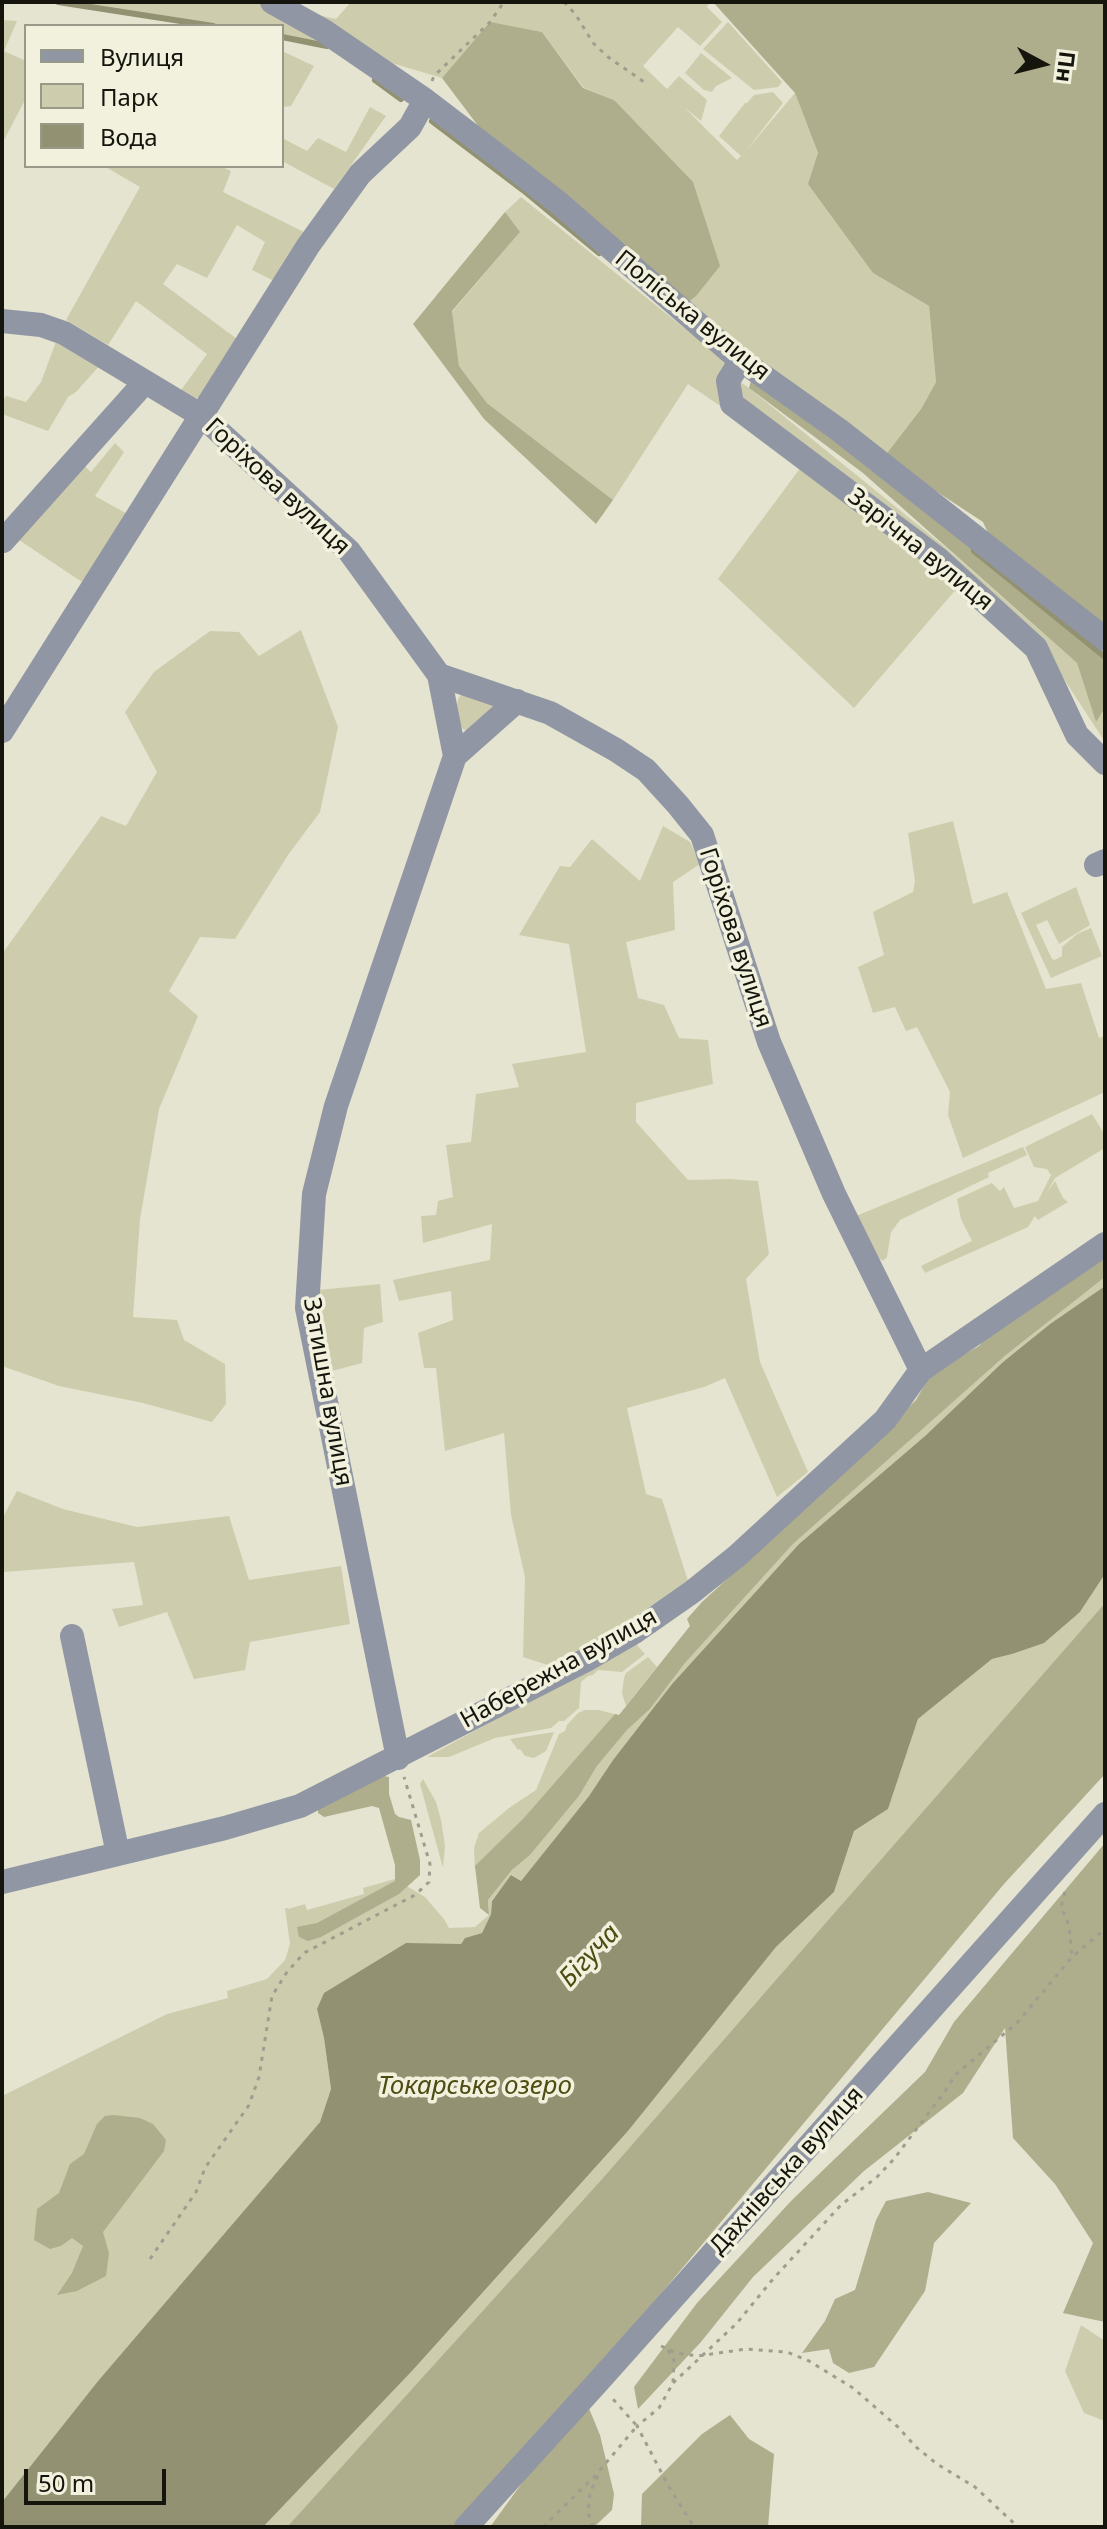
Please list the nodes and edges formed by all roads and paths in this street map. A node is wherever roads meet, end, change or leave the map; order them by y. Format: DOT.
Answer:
graph roads {
  1 [pos="272,2"];
  2 [pos="504,2"];
  3 [pos="564,2"];
  4 [pos="647,84"];
  5 [pos="425,100"];
  6 [pos="2,321"];
  7 [pos="741,360"];
  8 [pos="145,382"];
  9 [pos="202,416"];
  10 [pos="3,541"];
  11 [pos="1105,639"];
  12 [pos="439,675"];
  13 [pos="517,701"];
  14 [pos="2,731"];
  15 [pos="455,756"];
  16 [pos="1105,763"];
  17 [pos="1105,1244"];
  18 [pos="921,1370"];
  19 [pos="72,1636"];
  20 [pos="398,1758"];
  21 [pos="1105,1814"];
  22 [pos="118,1854"];
  23 [pos="1069,1879"];
  24 [pos="2,1882"];
  25 [pos="1105,1929"];
  26 [pos="1072,1957"];
  27 [pos="150,2259"];
  28 [pos="639,2336"];
  29 [pos="668,2349"];
  30 [pos="704,2355"];
  31 [pos="597,2383"];
  32 [pos="673,2383"];
  33 [pos="637,2426"];
  34 [pos="601,2470"];
  35 [pos="466,2527"];
  36 [pos="543,2527"];
  37 [pos="593,2527"];
  38 [pos="694,2527"];
  39 [pos="1018,2527"];
  1 -- 5 [label="street, Поліська вулиця"];
  2 -- 5 [label="path"];
  3 -- 4 [label="path"];
  5 -- 7 [label="street, Поліська вулиця"];
  5 -- 9 [label="street"];
  6 -- 8 [label="street, Горіхова вулиця"];
  7 -- 11 [label="street, Поліська вулиця"];
  7 -- 16 [label="street, Зарічна вулиця"];
  8 -- 9 [label="street, Горіхова вулиця"];
  8 -- 10 [label="street"];
  9 -- 12 [label="street, Горіхова вулиця"];
  9 -- 14 [label="street"];
  12 -- 13 [label="street, Горіхова вулиця"];
  12 -- 15 [label="street, Затишна вулиця"];
  13 -- 15 [label="street, Затишна вулиця"];
  13 -- 18 [label="street, Горіхова вулиця"];
  15 -- 20 [label="street, Затишна вулиця"];
  17 -- 18 [label="street, Набережна вулиця"];
  18 -- 20 [label="street, Набережна вулиця"];
  19 -- 22 [label="street"];
  20 -- 22 [label="street, Набережна вулиця"];
  20 -- 27 [label="path"];
  21 -- 28 [label="street, Дахнівська вулиця"];
  22 -- 24 [label="street, Набережна вулиця"];
  23 -- 26 [label="path"];
  25 -- 26 [label="path"];
  26 -- 30 [label="path"];
  28 -- 29 [label="path"];
  28 -- 31 [label="street, Дахнівська вулиця"];
  29 -- 30 [label="path"];
  29 -- 32 [label="path"];
  30 -- 32 [label="path"];
  30 -- 39 [label="path"];
  31 -- 33 [label="path"];
  31 -- 35 [label="street, Дахнівська вулиця"];
  32 -- 33 [label="path"];
  33 -- 34 [label="path"];
  33 -- 38 [label="path"];
  34 -- 36 [label="path"];
  34 -- 37 [label="path"];
}
